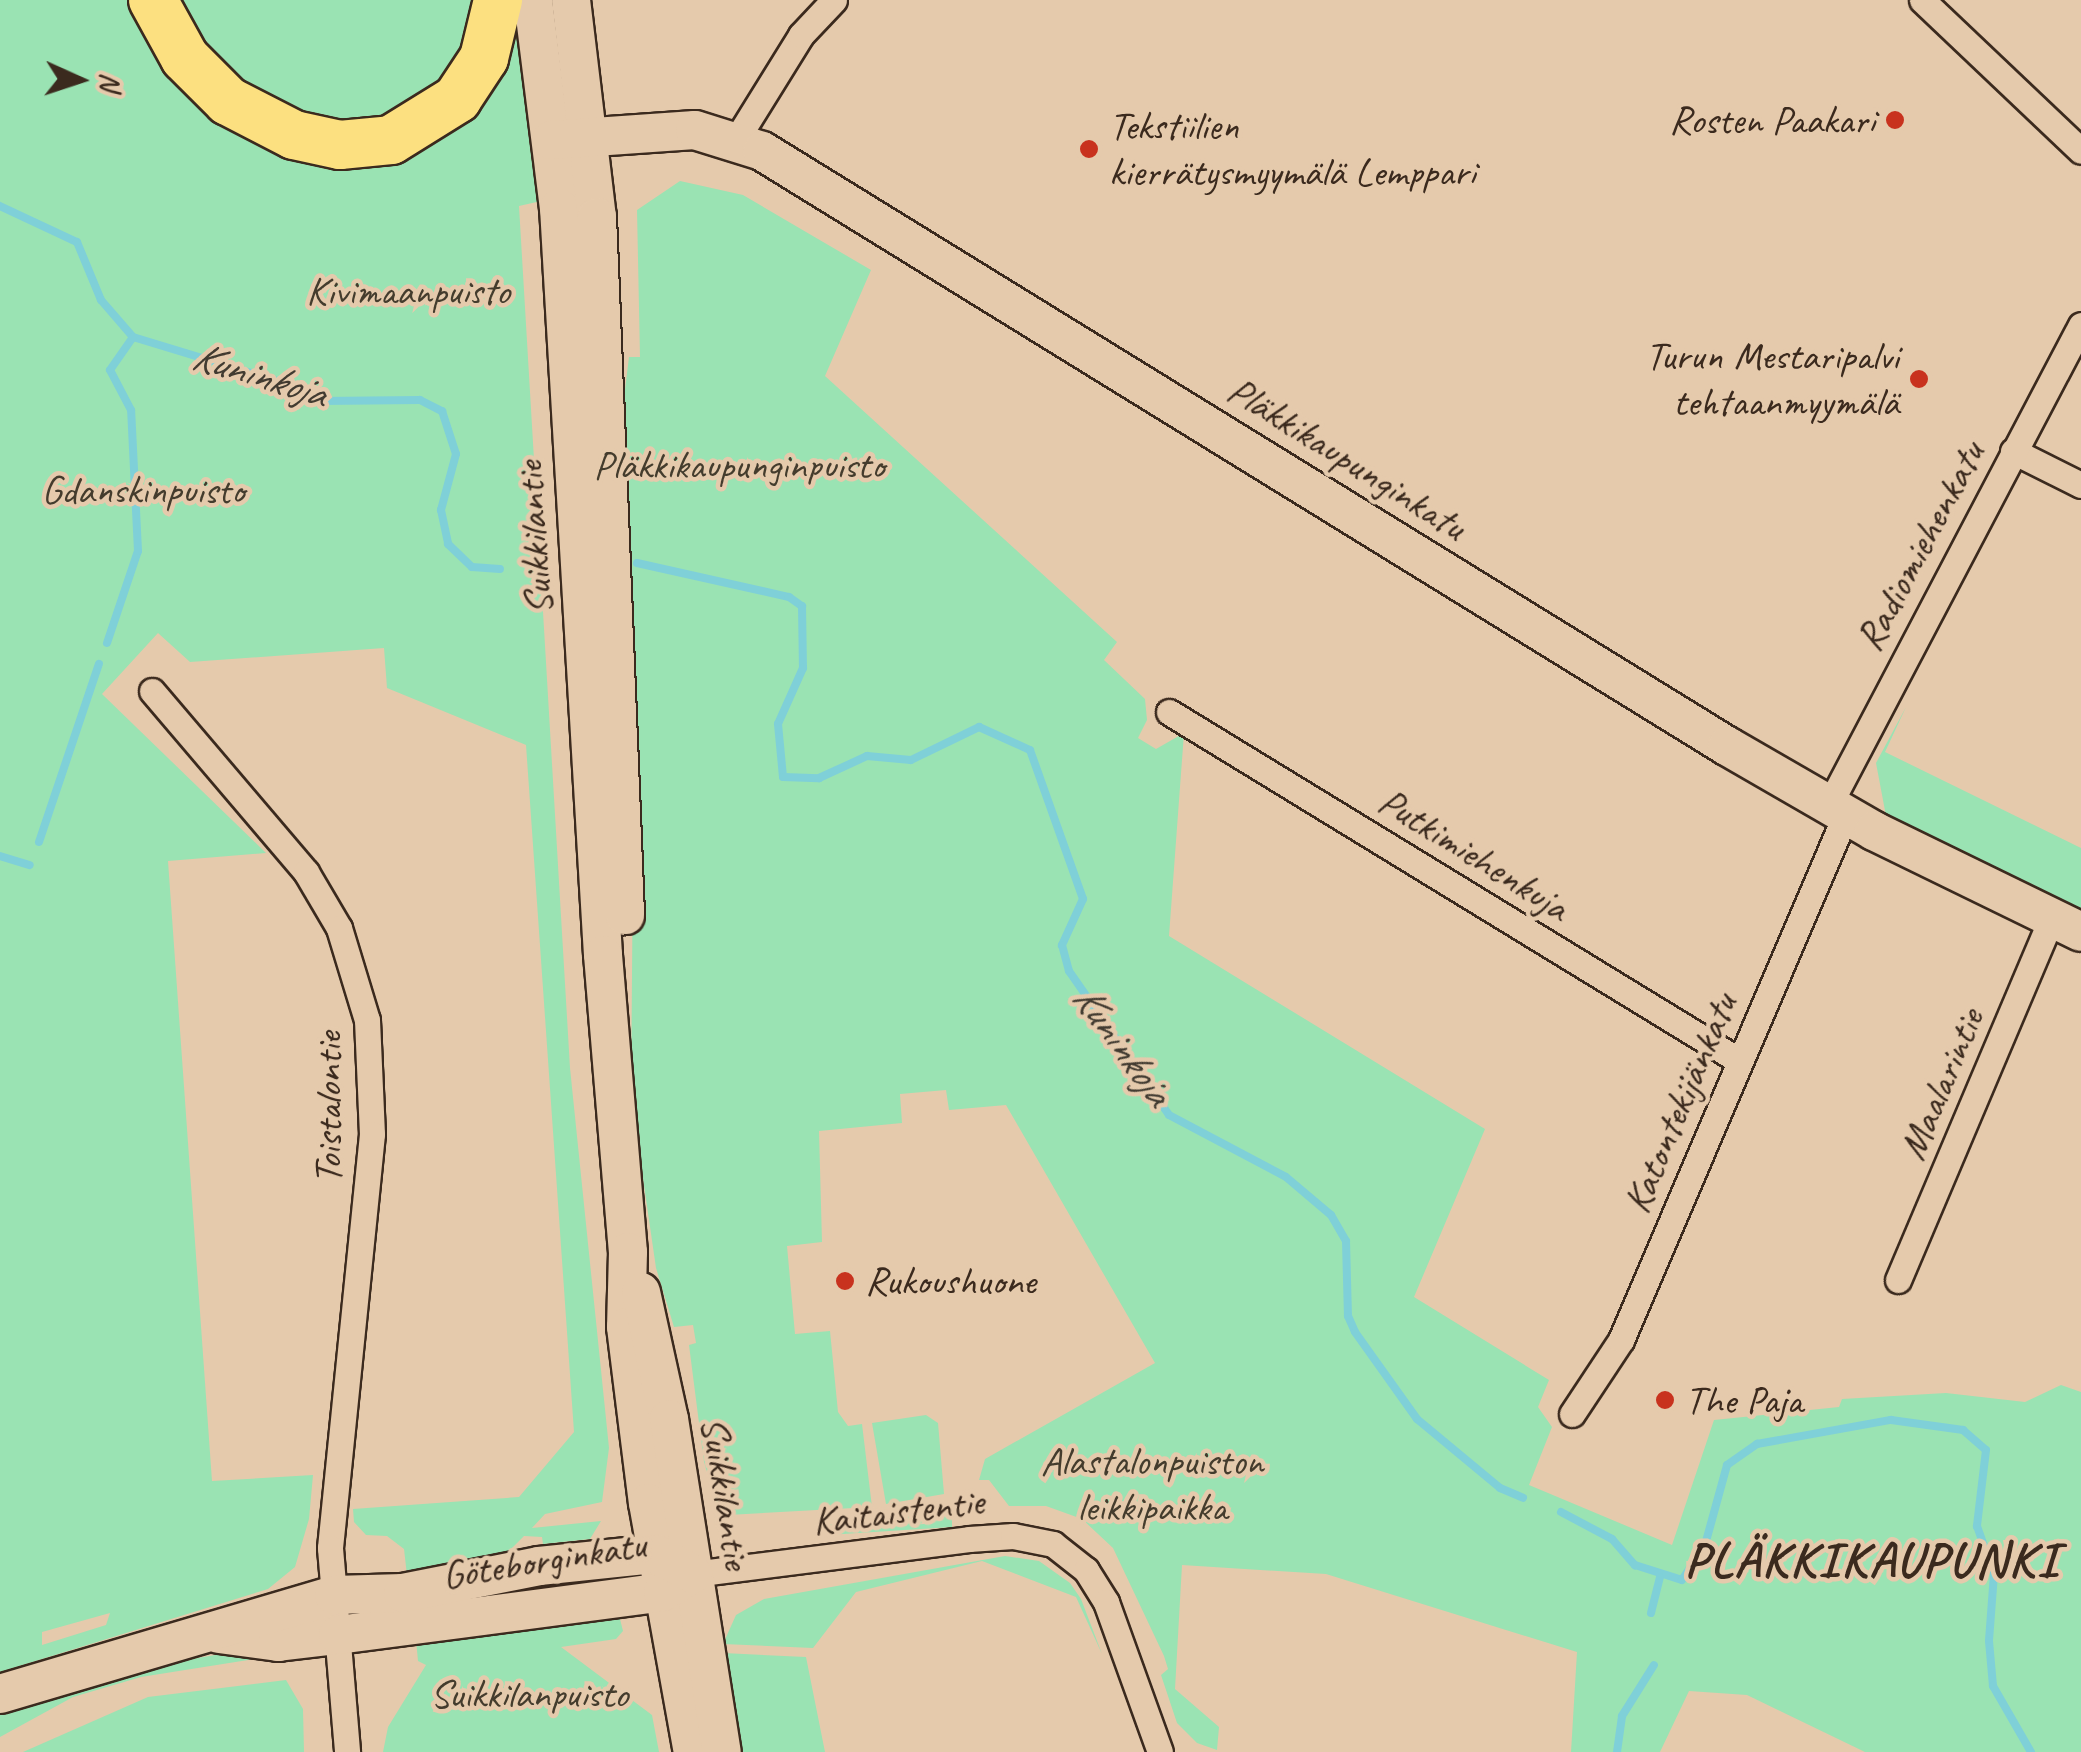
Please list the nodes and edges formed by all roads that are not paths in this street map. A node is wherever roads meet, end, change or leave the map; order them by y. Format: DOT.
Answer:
graph roads {
  1 [pos="153,0"];
  2 [pos="498,0"];
  3 [pos="533,0"];
  4 [pos="572,0"];
  5 [pos="834,0"];
  6 [pos="1922,0"];
  7 [pos="570,137"];
  8 [pos="736,140"];
  9 [pos="2081,152"];
  10 [pos="2081,325"];
  11 [pos="2013,451"];
  12 [pos="2081,486"];
  13 [pos="152,691"];
  14 [pos="1169,712"];
  15 [pos="1837,809"];
  16 [pos="2067,925"];
  17 [pos="1738,1060"];
  18 [pos="628,1252"];
  19 [pos="1898,1280"];
  20 [pos="1572,1414"];
  21 [pos="656,1554"];
  22 [pos="678,1583"];
  23 [pos="334,1595"];
  24 [pos="220,1634"];
  25 [pos="338,1635"];
  26 [pos="0,1694"];
  27 [pos="347,1752"];
  28 [pos="693,1752"];
  29 [pos="722,1752"];
  30 [pos="1160,1752"];
  1 -- 2 [label="highway"];
  3 -- 7 [label="street, Suikkilantie"];
  4 -- 7 [label="street, Suikkilantie"];
  5 -- 8 [label="street"];
  6 -- 9 [label="street"];
  7 -- 8 [label="street, Pläkkikaupunginkatu"];
  7 -- 18 [label="street, Suikkilantie"];
  8 -- 15 [label="street, Pläkkikaupunginkatu"];
  10 -- 11 [label="street, Radiomiehenkatu"];
  11 -- 12 [label="street"];
  11 -- 15 [label="street, Radiomiehenkatu"];
  13 -- 23 [label="street, Toistalontie"];
  14 -- 17 [label="street, Putkimiehenkuja"];
  15 -- 16 [label="street, Pläkkikaupunginkatu"];
  15 -- 17 [label="street, Katontekijänkatu"];
  16 -- 19 [label="street, Maalarintie"];
  17 -- 20 [label="street, Katontekijänkatu"];
  18 -- 21 [label="street, Suikkilantie"];
  18 -- 22 [label="street, Suikkilantie"];
  21 -- 22 [label="street, Suikkilantie"];
  21 -- 23 [label="street, Göteborginkatu"];
  22 -- 25 [label="street, Göteborginkatu"];
  22 -- 28 [label="street, Suikkilantie"];
  22 -- 29 [label="street, Suikkilantie"];
  22 -- 30 [label="street, Kaitaistentie"];
  23 -- 24 [label="street, Göteborginkatu"];
  23 -- 25 [label="street, Toistalontie"];
  24 -- 25 [label="street, Göteborginkatu"];
  24 -- 26 [label="street, Göteborginkatu"];
  25 -- 27 [label="street, Toistalontie"];
}
